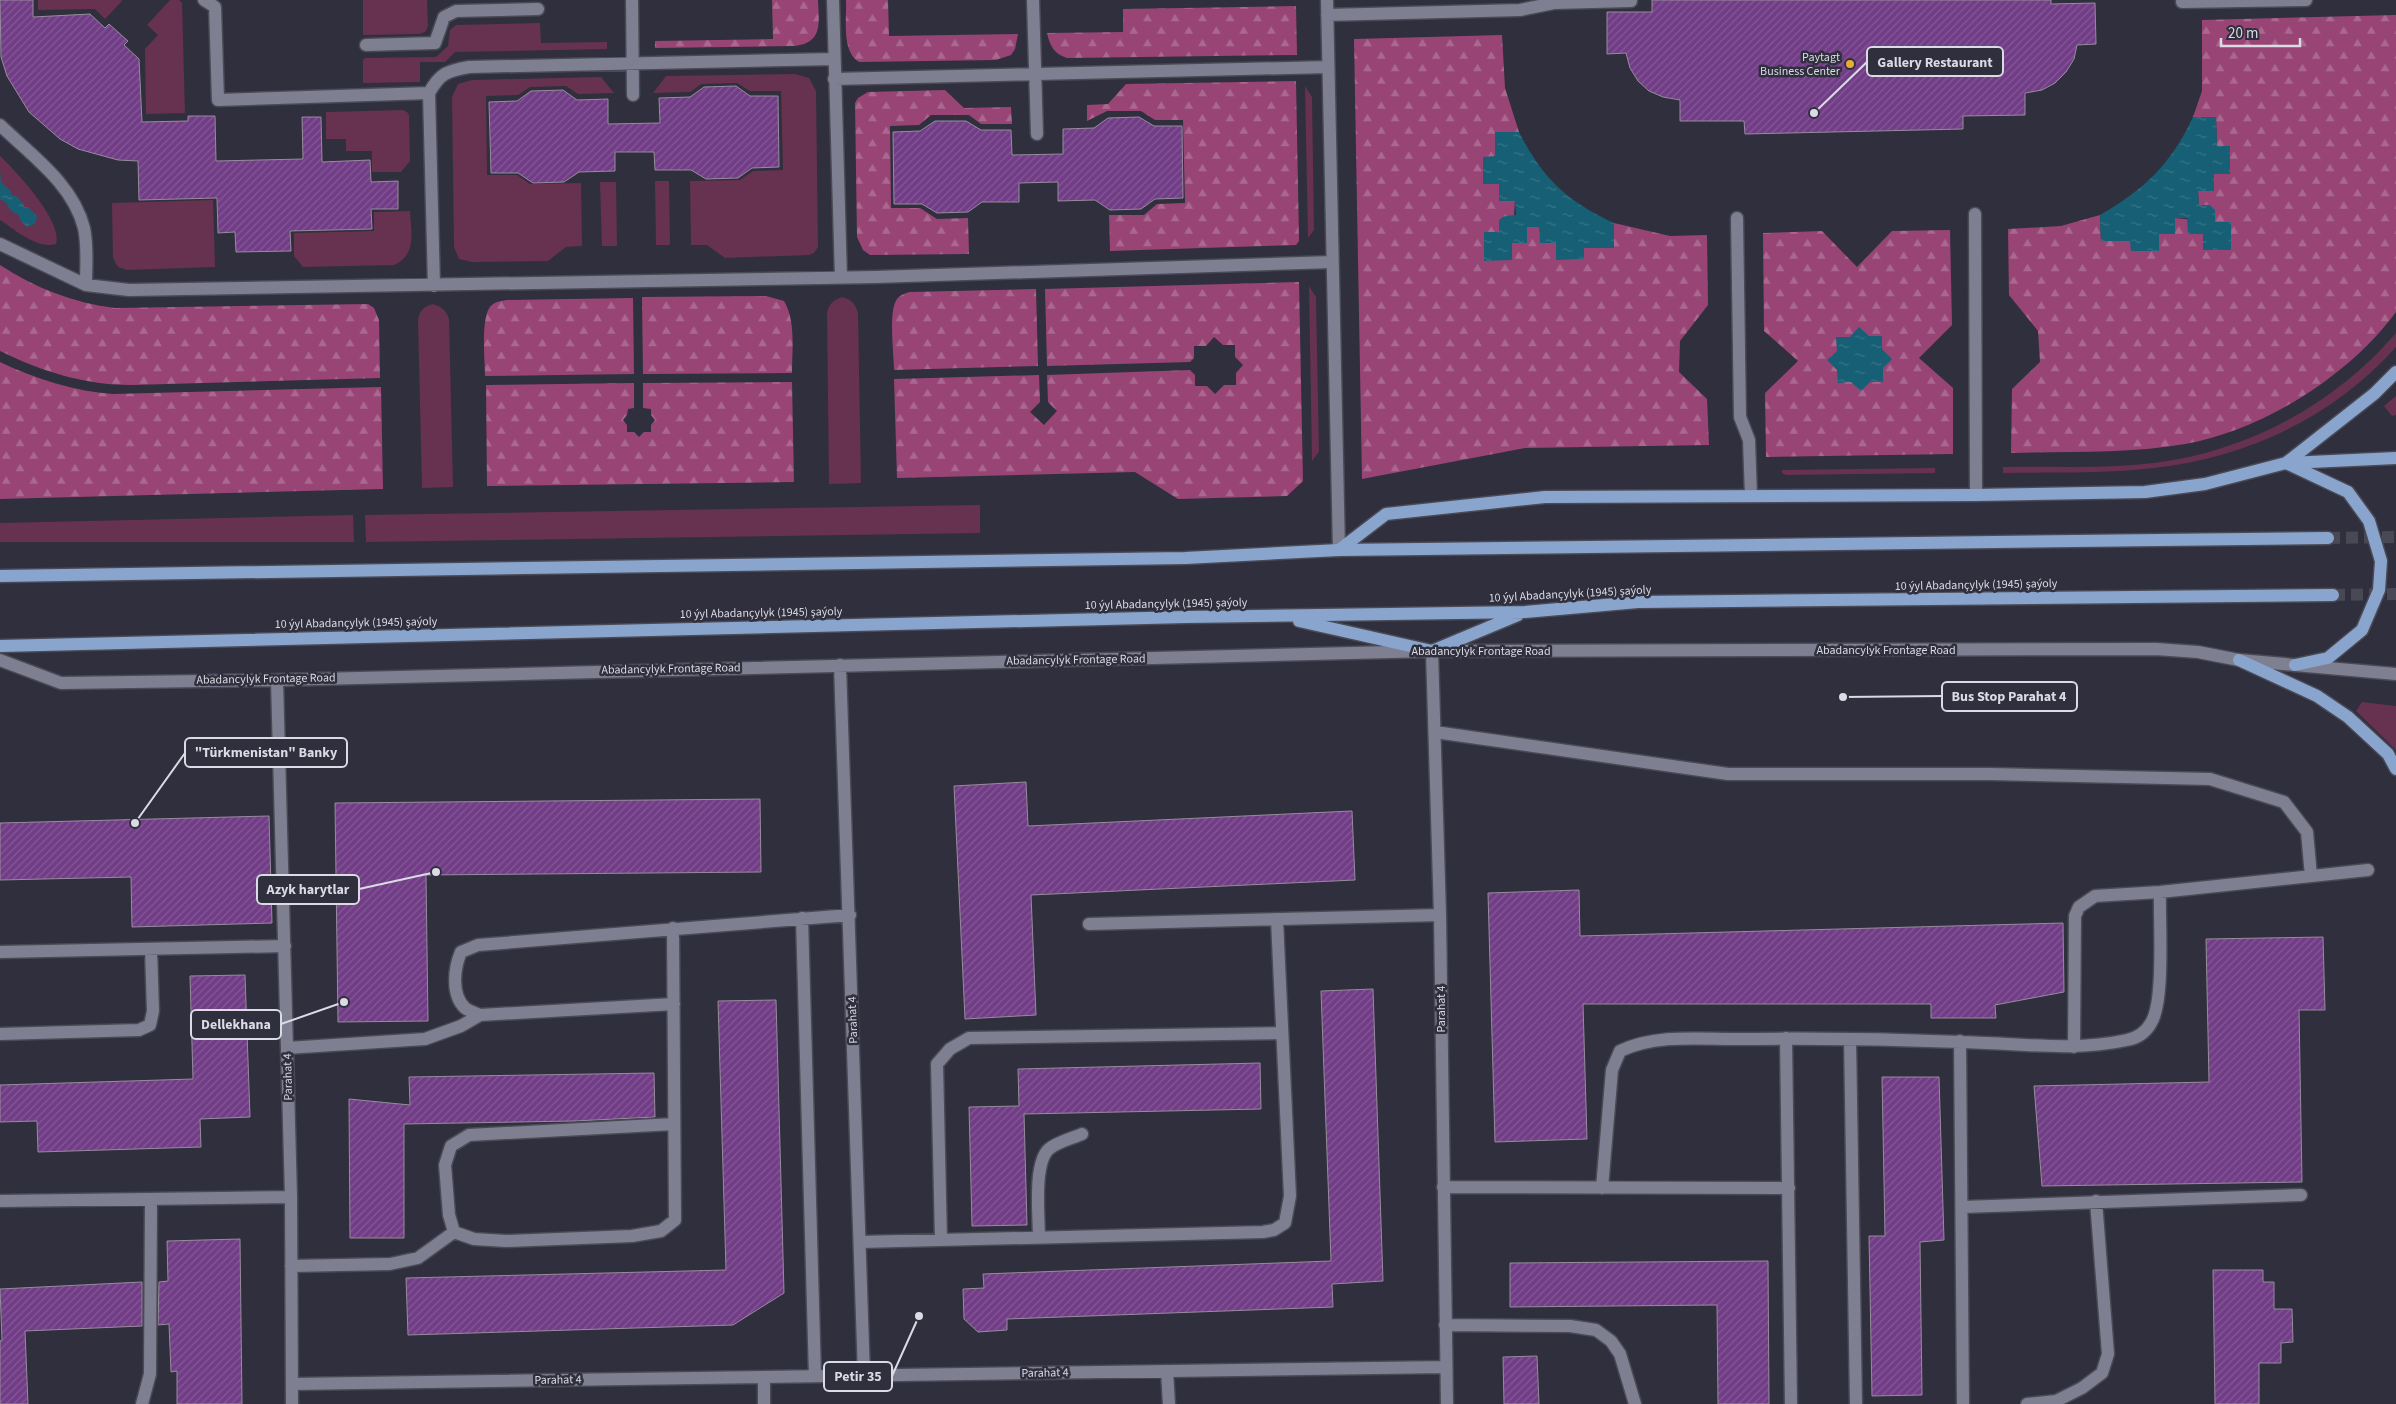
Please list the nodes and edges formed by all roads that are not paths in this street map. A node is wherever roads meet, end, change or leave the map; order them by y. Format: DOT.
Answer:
graph roads {
  1 [pos="204,0"];
  2 [pos="632,0"];
  3 [pos="833,0"];
  4 [pos="1033,0"];
  5 [pos="1327,0"];
  6 [pos="2306,0"];
  7 [pos="1631,1"];
  8 [pos="2182,2"];
  9 [pos="456,5"];
  10 [pos="506,5"];
  11 [pos="538,9"];
  12 [pos="1328,15"];
  13 [pos="366,45"];
  14 [pos="834,59"];
  15 [pos="633,64"];
  16 [pos="1328,67"];
  17 [pos="1035,74"];
  18 [pos="834,79"];
  19 [pos="429,93"];
  20 [pos="633,95"];
  21 [pos="0,125"];
  22 [pos="1036,134"];
  23 [pos="1975,214"];
  24 [pos="1737,218"];
  25 [pos="0,244"];
  26 [pos="1332,262"];
  27 [pos="840,278"];
  28 [pos="86,285"];
  29 [pos="434,286"];
  30 [pos="2396,372"];
  31 [pos="2396,458"];
  32 [pos="2286,463"];
  33 [pos="1976,495"];
  34 [pos="1751,496"];
  35 [pos="2328,538"];
  36 [pos="1339,550"];
  37 [pos="0,576"];
  38 [pos="2333,595"];
  39 [pos="1525,612"];
  40 [pos="1280,616"];
  41 [pos="0,646"];
  42 [pos="1432,651"];
  43 [pos="0,660"];
  44 [pos="2239,660"];
  45 [pos="840,665"];
  46 [pos="2295,665"];
  47 [pos="2396,674"];
  48 [pos="277,680"];
  49 [pos="1435,732"];
  50 [pos="2396,769"];
  51 [pos="2368,870"];
  52 [pos="2310,876"];
  53 [pos="2160,892"];
  54 [pos="850,915"];
  55 [pos="1440,915"];
  56 [pos="802,918"];
  57 [pos="1277,920"];
  58 [pos="1089,924"];
  59 [pos="673,928"];
  60 [pos="285,946"];
  61 [pos="151,949"];
  62 [pos="0,952"];
  63 [pos="674,1004"];
  64 [pos="480,1015"];
  65 [pos="1281,1032"];
  66 [pos="0,1034"];
  67 [pos="1786,1038"];
  68 [pos="1850,1039"];
  69 [pos="1960,1042"];
  70 [pos="2074,1047"];
  71 [pos="287,1048"];
  72 [pos="674,1124"];
  73 [pos="1082,1134"];
  74 [pos="1443,1188"];
  75 [pos="1602,1188"];
  76 [pos="1789,1188"];
  77 [pos="2301,1195"];
  78 [pos="291,1197"];
  79 [pos="151,1199"];
  80 [pos="0,1201"];
  81 [pos="2096,1201"];
  82 [pos="1963,1207"];
  83 [pos="454,1232"];
  84 [pos="1039,1238"];
  85 [pos="941,1240"];
  86 [pos="860,1242"];
  87 [pos="291,1266"];
  88 [pos="1445,1325"];
  89 [pos="1446,1367"];
  90 [pos="1167,1371"];
  91 [pos="816,1376"];
  92 [pos="864,1376"];
  93 [pos="764,1377"];
  94 [pos="292,1384"];
  95 [pos="142,1404"];
  96 [pos="292,1404"];
  97 [pos="764,1404"];
  98 [pos="1169,1404"];
  99 [pos="1447,1404"];
  100 [pos="1635,1404"];
  101 [pos="1792,1404"];
  102 [pos="1856,1404"];
  103 [pos="1963,1404"];
  104 [pos="2027,1404"];
  1 -- 19 [label="street"];
  2 -- 15 [label="street"];
  3 -- 14 [label="street"];
  4 -- 17 [label="street"];
  5 -- 12 [label="street"];
  6 -- 8 [label="street"];
  7 -- 12 [label="street"];
  9 -- 10 [label="street"];
  9 -- 13 [label="street"];
  10 -- 11 [label="street"];
  12 -- 16 [label="street"];
  14 -- 15 [label="street"];
  14 -- 18 [label="street"];
  15 -- 19 [label="street"];
  15 -- 20 [label="street"];
  16 -- 17 [label="street"];
  16 -- 26 [label="street"];
  17 -- 18 [label="street"];
  17 -- 22 [label="street"];
  18 -- 27 [label="street"];
  19 -- 29 [label="street"];
  21 -- 28 [label="street"];
  23 -- 33 [label="street"];
  24 -- 34 [label="street"];
  25 -- 28 [label="street"];
  26 -- 27 [label="street"];
  26 -- 36 [label="street"];
  27 -- 29 [label="street"];
  28 -- 29 [label="street"];
  30 -- 32 [label="main road"];
  31 -- 32 [label="main road"];
  32 -- 33 [label="main road"];
  32 -- 46 [label="main road"];
  33 -- 34 [label="main road"];
  34 -- 36 [label="main road"];
  35 -- 36 [label="main road"];
  36 -- 37 [label="main road"];
  38 -- 39 [label="main road, 10 ýyl Abadançylyk (1945) şaýoly"];
  39 -- 40 [label="main road, 10 ýyl Abadançylyk (1945) şaýoly"];
  39 -- 42 [label="main road"];
  40 -- 41 [label="main road, 10 ýyl Abadançylyk (1945) şaýoly"];
  40 -- 42 [label="main road"];
  42 -- 44 [label="street, Abadancylyk Frontage Road"];
  42 -- 45 [label="street, Abadancylyk Frontage Road"];
  42 -- 49 [label="street, Parahat 4"];
  43 -- 48 [label="street, Abadancylyk Frontage Road"];
  44 -- 46 [label="street"];
  44 -- 50 [label="main road"];
  45 -- 48 [label="street, Abadancylyk Frontage Road"];
  45 -- 54 [label="street, Parahat 4"];
  46 -- 47 [label="street"];
  48 -- 60 [label="street, Parahat 4"];
  49 -- 52 [label="street"];
  49 -- 55 [label="street, Parahat 4"];
  51 -- 52 [label="street"];
  52 -- 53 [label="street"];
  53 -- 70 [label="street"];
  53 -- 70 [label="street"];
  54 -- 56 [label="street"];
  54 -- 86 [label="street, Parahat 4"];
  55 -- 57 [label="street"];
  55 -- 74 [label="street, Parahat 4"];
  56 -- 59 [label="street"];
  56 -- 91 [label="street"];
  57 -- 58 [label="street"];
  57 -- 65 [label="street"];
  59 -- 63 [label="street"];
  59 -- 64 [label="street"];
  60 -- 61 [label="street"];
  60 -- 71 [label="street, Parahat 4"];
  61 -- 62 [label="street"];
  61 -- 66 [label="street"];
  63 -- 64 [label="street"];
  63 -- 72 [label="street"];
  64 -- 71 [label="street"];
  65 -- 84 [label="street"];
  65 -- 85 [label="street"];
  67 -- 68 [label="street"];
  67 -- 75 [label="street"];
  67 -- 76 [label="street"];
  68 -- 69 [label="street"];
  68 -- 102 [label="street"];
  69 -- 70 [label="street"];
  69 -- 82 [label="street"];
  71 -- 78 [label="street, Parahat 4"];
  72 -- 83 [label="street"];
  72 -- 83 [label="street"];
  73 -- 84 [label="street"];
  74 -- 75 [label="street"];
  74 -- 88 [label="street, Parahat 4"];
  75 -- 76 [label="street"];
  76 -- 101 [label="street"];
  77 -- 81 [label="street"];
  78 -- 79 [label="street"];
  78 -- 87 [label="street, Parahat 4"];
  79 -- 80 [label="street"];
  79 -- 95 [label="street"];
  81 -- 82 [label="street"];
  81 -- 104 [label="street"];
  82 -- 103 [label="street"];
  83 -- 87 [label="street"];
  84 -- 85 [label="street"];
  85 -- 86 [label="street"];
  86 -- 92 [label="street, Parahat 4"];
  87 -- 94 [label="street, Parahat 4"];
  88 -- 89 [label="street, Parahat 4"];
  88 -- 100 [label="street"];
  89 -- 90 [label="street, Parahat 4"];
  89 -- 99 [label="street, Parahat 4"];
  90 -- 92 [label="street, Parahat 4"];
  90 -- 98 [label="street"];
  91 -- 92 [label="street, Parahat 4"];
  91 -- 93 [label="street, Parahat 4"];
  93 -- 94 [label="street, Parahat 4"];
  93 -- 97 [label="street"];
  94 -- 96 [label="street, Parahat 4"];
}
